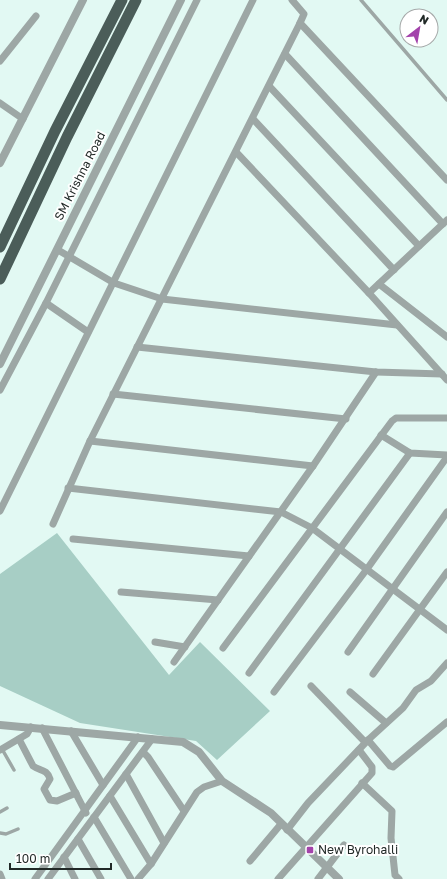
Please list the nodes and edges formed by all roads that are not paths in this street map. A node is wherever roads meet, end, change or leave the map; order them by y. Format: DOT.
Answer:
graph roads {
  1 [pos="83,0"];
  2 [pos="122,0"];
  3 [pos="136,0"];
  4 [pos="182,0"];
  5 [pos="197,0"];
  6 [pos="253,0"];
  7 [pos="292,0"];
  8 [pos="361,0"];
  9 [pos="36,16"];
  10 [pos="300,23"];
  11 [pos="285,54"];
  12 [pos="0,61"];
  13 [pos="269,86"];
  14 [pos="447,100"];
  15 [pos="0,103"];
  16 [pos="23,119"];
  17 [pos="252,119"];
  18 [pos="236,152"];
  19 [pos="0,163"];
  20 [pos="447,180"];
  21 [pos="445,222"];
  22 [pos="419,246"];
  23 [pos="0,247"];
  24 [pos="58,250"];
  25 [pos="69,256"];
  26 [pos="394,270"];
  27 [pos="0,279"];
  28 [pos="114,283"];
  29 [pos="379,284"];
  30 [pos="369,293"];
  31 [pos="162,299"];
  32 [pos="46,303"];
  33 [pos="397,325"];
  34 [pos="88,332"];
  35 [pos="447,337"];
  36 [pos="137,347"];
  37 [pos="0,364"];
  38 [pos="376,372"];
  39 [pos="442,374"];
  40 [pos="447,380"];
  41 [pos="0,390"];
  42 [pos="113,394"];
  43 [pos="447,418"];
  44 [pos="346,419"];
  45 [pos="381,435"];
  46 [pos="90,441"];
  47 [pos="410,453"];
  48 [pos="447,456"];
  49 [pos="313,466"];
  50 [pos="68,488"];
  51 [pos="0,511"];
  52 [pos="280,512"];
  53 [pos="447,512"];
  54 [pos="53,524"];
  55 [pos="312,528"];
  56 [pos="73,539"];
  57 [pos="339,548"];
  58 [pos="249,556"];
  59 [pos="367,569"];
  60 [pos="447,572"];
  61 [pos="393,589"];
  62 [pos="121,592"];
  63 [pos="218,600"];
  64 [pos="420,609"];
  65 [pos="447,630"];
  66 [pos="154,642"];
  67 [pos="185,647"];
  68 [pos="223,648"];
  69 [pos="348,652"];
  70 [pos="174,662"];
  71 [pos="447,663"];
  72 [pos="249,674"];
  73 [pos="373,674"];
  74 [pos="311,686"];
  75 [pos="274,692"];
  76 [pos="350,692"];
  77 [pos="447,722"];
  78 [pos="386,723"];
  79 [pos="0,725"];
  80 [pos="32,727"];
  81 [pos="42,728"];
  82 [pos="71,731"];
  83 [pos="138,737"];
  84 [pos="19,739"];
  85 [pos="152,739"];
  86 [pos="367,741"];
  87 [pos="1,749"];
  88 [pos="359,750"];
  89 [pos="143,752"];
  90 [pos="14,770"];
  91 [pos="126,774"];
  92 [pos="222,781"];
  93 [pos="362,783"];
  94 [pos="103,785"];
  95 [pos="76,792"];
  96 [pos="110,796"];
  97 [pos="7,808"];
  98 [pos="84,811"];
  99 [pos="184,811"];
  100 [pos="0,812"];
  101 [pos="93,819"];
  102 [pos="281,824"];
  103 [pos="18,829"];
  104 [pos="287,830"];
  105 [pos="0,833"];
  106 [pos="78,839"];
  107 [pos="164,843"];
  108 [pos="344,846"];
  109 [pos="306,847"];
  110 [pos="64,857"];
  111 [pos="250,860"];
  112 [pos="151,864"];
  113 [pos="326,867"];
  114 [pos="0,874"];
  115 [pos="2,879"];
  116 [pos="35,879"];
  117 [pos="48,879"];
  118 [pos="75,879"];
  119 [pos="101,879"];
  120 [pos="131,879"];
  121 [pos="138,879"];
  122 [pos="278,879"];
  123 [pos="318,879"];
  124 [pos="339,879"];
  125 [pos="399,879"];
  1 -- 16 [label="street"];
  2 -- 23 [label="highway"];
  3 -- 27 [label="highway"];
  4 -- 24 [label="street, SM Krishna Road"];
  5 -- 25 [label="street"];
  6 -- 28 [label="street"];
  7 -- 10 [label="street"];
  8 -- 14 [label="lane"];
  9 -- 12 [label="street"];
  10 -- 11 [label="street"];
  10 -- 20 [label="street"];
  11 -- 13 [label="street"];
  11 -- 21 [label="street"];
  13 -- 17 [label="street"];
  13 -- 22 [label="street"];
  15 -- 16 [label="street"];
  16 -- 19 [label="street"];
  17 -- 18 [label="street"];
  17 -- 26 [label="street"];
  18 -- 30 [label="street"];
  18 -- 31 [label="street"];
  21 -- 22 [label="street"];
  22 -- 26 [label="street"];
  24 -- 25 [label="street"];
  24 -- 37 [label="street, SM Krishna Road"];
  25 -- 28 [label="street"];
  25 -- 32 [label="street"];
  26 -- 29 [label="street"];
  28 -- 31 [label="street"];
  28 -- 34 [label="street"];
  29 -- 30 [label="street"];
  29 -- 35 [label="street"];
  30 -- 33 [label="street"];
  31 -- 33 [label="street"];
  31 -- 36 [label="street"];
  32 -- 34 [label="street"];
  32 -- 41 [label="street"];
  33 -- 39 [label="street"];
  34 -- 51 [label="street"];
  36 -- 38 [label="street"];
  36 -- 42 [label="street"];
  38 -- 39 [label="street"];
  38 -- 44 [label="street"];
  39 -- 40 [label="street"];
  42 -- 44 [label="street"];
  42 -- 46 [label="street"];
  43 -- 45 [label="street"];
  44 -- 49 [label="street"];
  45 -- 47 [label="street"];
  45 -- 55 [label="street"];
  46 -- 49 [label="street"];
  46 -- 50 [label="street"];
  47 -- 48 [label="street"];
  47 -- 57 [label="street"];
  48 -- 59 [label="street"];
  49 -- 52 [label="street"];
  50 -- 52 [label="street"];
  50 -- 54 [label="street"];
  52 -- 55 [label="street"];
  52 -- 58 [label="street"];
  53 -- 61 [label="street"];
  55 -- 57 [label="street"];
  55 -- 68 [label="street"];
  56 -- 58 [label="street"];
  57 -- 59 [label="street"];
  57 -- 72 [label="street"];
  58 -- 63 [label="street"];
  59 -- 61 [label="street"];
  59 -- 75 [label="street"];
  60 -- 64 [label="street"];
  61 -- 64 [label="street"];
  61 -- 69 [label="street"];
  62 -- 63 [label="street"];
  63 -- 67 [label="street"];
  64 -- 65 [label="street"];
  64 -- 73 [label="street"];
  66 -- 67 [label="street"];
  67 -- 70 [label="street"];
  71 -- 78 [label="street"];
  74 -- 86 [label="street"];
  76 -- 78 [label="street"];
  77 -- 86 [label="street"];
  78 -- 86 [label="street"];
  79 -- 80 [label="street"];
  80 -- 81 [label="street"];
  80 -- 84 [label="street"];
  81 -- 82 [label="street"];
  81 -- 95 [label="street"];
  82 -- 83 [label="street"];
  82 -- 94 [label="street"];
  83 -- 85 [label="street"];
  83 -- 94 [label="street"];
  84 -- 87 [label="street"];
  84 -- 95 [label="street"];
  85 -- 89 [label="street"];
  85 -- 92 [label="street"];
  86 -- 88 [label="street"];
  87 -- 90 [label="lane"];
  88 -- 93 [label="street"];
  88 -- 104 [label="street"];
  89 -- 91 [label="street"];
  89 -- 99 [label="street"];
  91 -- 96 [label="street"];
  91 -- 107 [label="street"];
  92 -- 99 [label="street"];
  92 -- 102 [label="street"];
  93 -- 109 [label="street"];
  93 -- 125 [label="street"];
  94 -- 98 [label="street"];
  95 -- 98 [label="street"];
  96 -- 101 [label="street"];
  96 -- 112 [label="street"];
  97 -- 100 [label="lane"];
  98 -- 101 [label="street"];
  98 -- 116 [label="street"];
  99 -- 107 [label="street"];
  101 -- 106 [label="street"];
  101 -- 120 [label="street"];
  102 -- 104 [label="street"];
  102 -- 111 [label="street"];
  103 -- 105 [label="lane"];
  104 -- 109 [label="street"];
  106 -- 110 [label="street"];
  106 -- 119 [label="street"];
  107 -- 112 [label="street"];
  108 -- 113 [label="street"];
  109 -- 113 [label="street"];
  109 -- 122 [label="street"];
  110 -- 117 [label="street"];
  110 -- 118 [label="street"];
  112 -- 121 [label="street"];
  113 -- 123 [label="street"];
  113 -- 124 [label="street"];
  114 -- 115 [label="street"];
}
